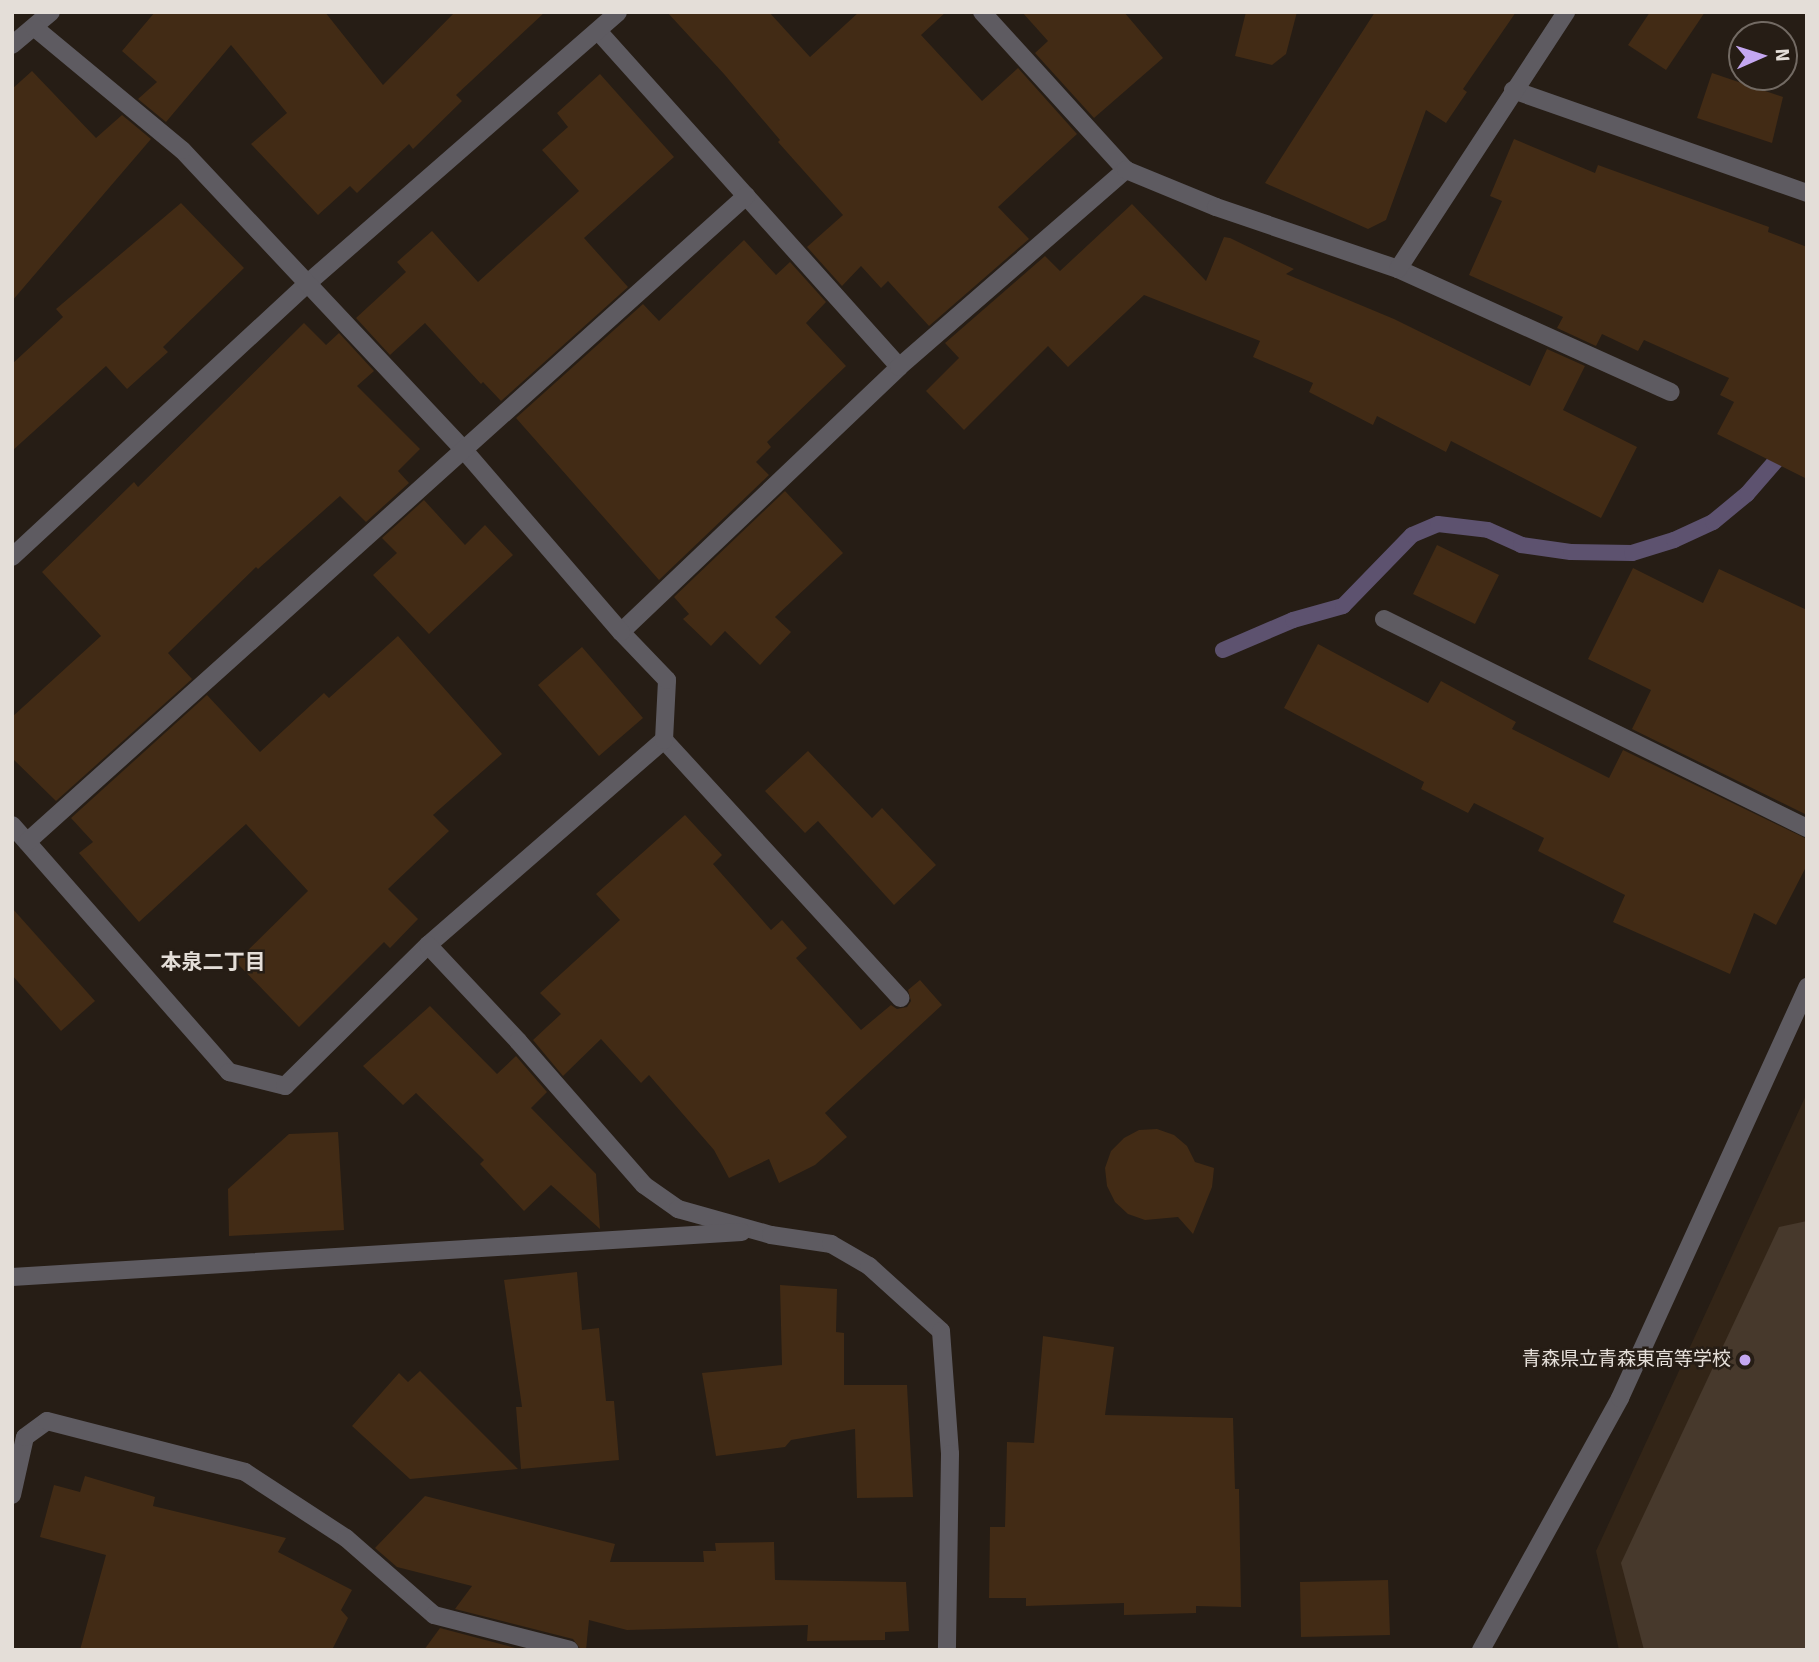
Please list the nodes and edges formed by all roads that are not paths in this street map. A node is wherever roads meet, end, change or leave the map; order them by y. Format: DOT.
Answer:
graph roads {
  1 [pos="51,12"];
  2 [pos="618,12"];
  3 [pos="982,12"];
  4 [pos="1566,12"];
  5 [pos="34,27"];
  6 [pos="598,31"];
  7 [pos="12,45"];
  8 [pos="1513,90"];
  9 [pos="1126,170"];
  10 [pos="1807,193"];
  11 [pos="746,196"];
  12 [pos="1398,270"];
  13 [pos="309,282"];
  14 [pos="899,367"];
  15 [pos="1670,392"];
  16 [pos="463,449"];
  17 [pos="12,556"];
  18 [pos="1384,619"];
  19 [pos="621,632"];
  20 [pos="664,740"];
  21 [pos="12,825"];
  22 [pos="1807,828"];
  23 [pos="27,842"];
  24 [pos="428,945"];
  25 [pos="1807,986"];
  26 [pos="900,998"];
  27 [pos="757,1231"];
  28 [pos="12,1277"];
  29 [pos="12,1494"];
  30 [pos="570,1650"];
  31 [pos="947,1650"];
  32 [pos="1481,1650"];
  1 -- 5 [label="street"];
  2 -- 6 [label="street"];
  3 -- 9 [label="street"];
  4 -- 8 [label="street"];
  5 -- 7 [label="street"];
  5 -- 13 [label="street"];
  6 -- 11 [label="street"];
  6 -- 13 [label="street"];
  8 -- 10 [label="street"];
  8 -- 12 [label="street"];
  9 -- 12 [label="street"];
  9 -- 14 [label="street"];
  11 -- 14 [label="street"];
  11 -- 16 [label="street"];
  12 -- 15 [label="street"];
  13 -- 16 [label="street"];
  13 -- 17 [label="street"];
  14 -- 19 [label="street"];
  16 -- 19 [label="street"];
  16 -- 23 [label="street"];
  18 -- 22 [label="street"];
  19 -- 20 [label="street"];
  20 -- 24 [label="street"];
  20 -- 26 [label="street"];
  21 -- 23 [label="street"];
  23 -- 24 [label="street"];
  24 -- 27 [label="street"];
  25 -- 32 [label="street"];
  27 -- 28 [label="street"];
  27 -- 31 [label="street"];
  29 -- 30 [label="street"];
}
